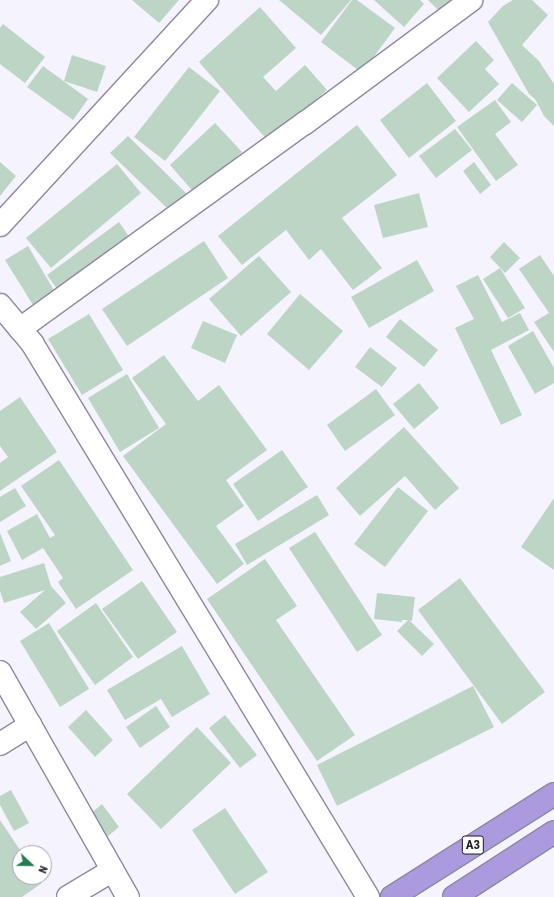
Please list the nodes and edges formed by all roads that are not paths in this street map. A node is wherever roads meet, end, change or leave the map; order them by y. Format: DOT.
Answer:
graph roads {
  1 [pos="207,0"];
  2 [pos="471,0"];
  3 [pos="0,225"];
  4 [pos="0,305"];
  5 [pos="20,330"];
  6 [pos="0,672"];
  7 [pos="30,725"];
  8 [pos="0,744"];
  9 [pos="554,794"];
  10 [pos="554,832"];
  11 [pos="113,870"];
  12 [pos="68,897"];
  13 [pos="128,897"];
  14 [pos="368,897"];
  15 [pos="392,897"];
  16 [pos="454,897"];
  1 -- 3 [label="street"];
  2 -- 5 [label="street"];
  4 -- 5 [label="street"];
  5 -- 14 [label="street"];
  6 -- 7 [label="street"];
  7 -- 8 [label="street"];
  7 -- 11 [label="street"];
  9 -- 15 [label="highway, A3"];
  10 -- 16 [label="highway, A3"];
  11 -- 12 [label="street"];
  11 -- 13 [label="street"];
}
